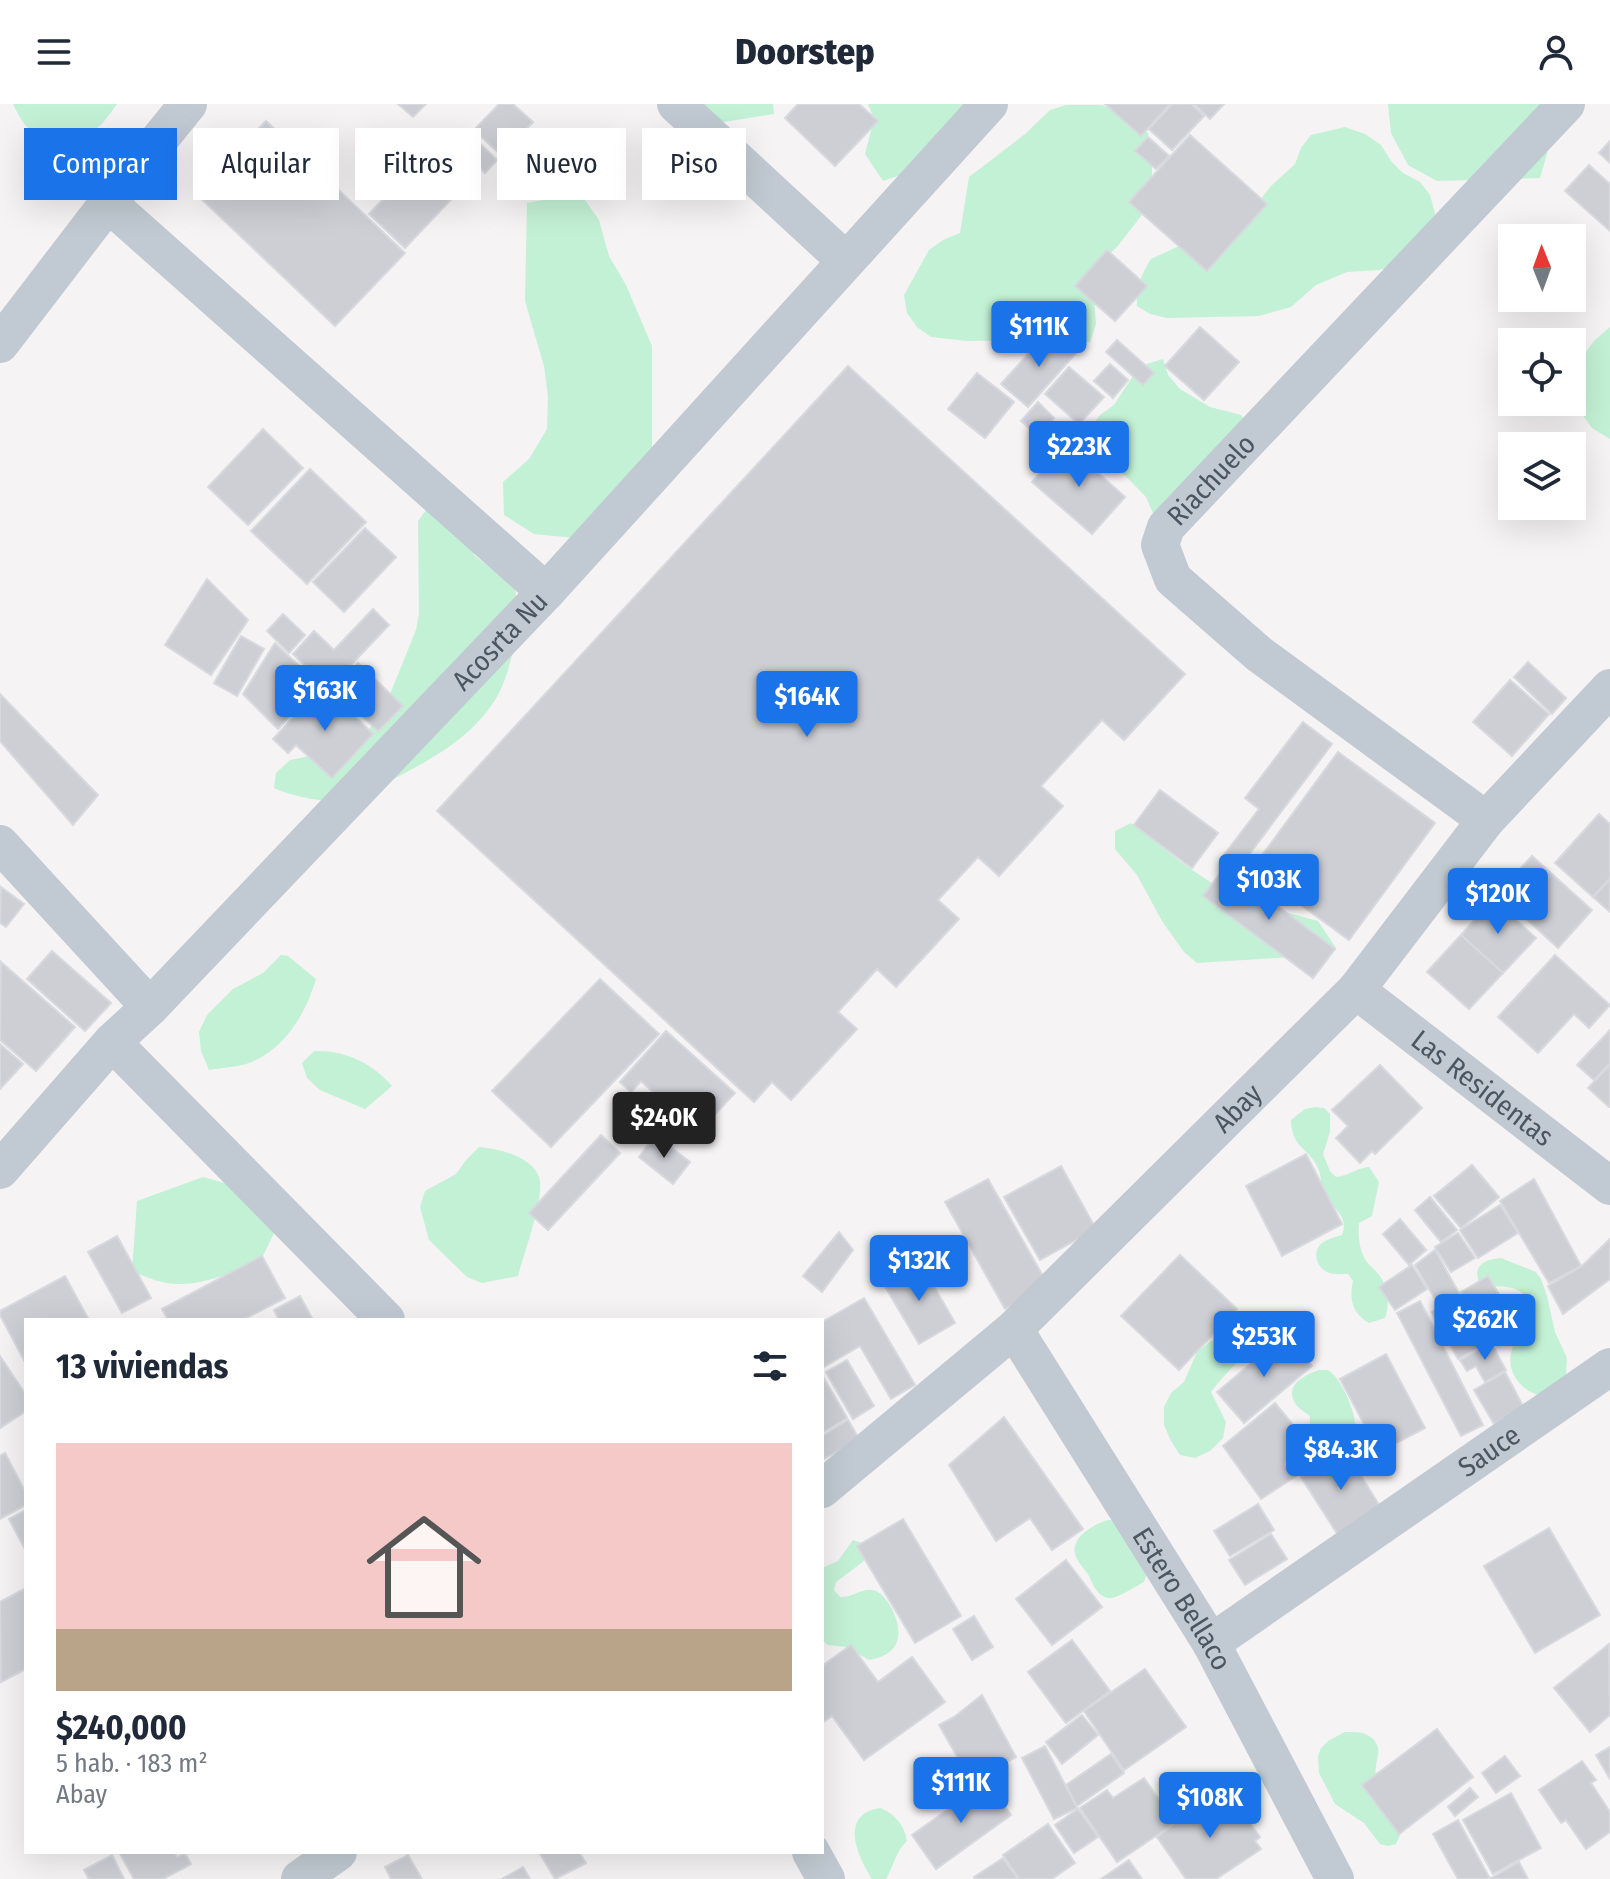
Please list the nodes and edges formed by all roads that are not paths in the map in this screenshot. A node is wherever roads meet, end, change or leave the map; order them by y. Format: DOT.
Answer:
graph roads {
  1 [pos="188,104"];
  2 [pos="676,104"];
  3 [pos="989,104"];
  4 [pos="1566,104"];
  5 [pos="108,203"];
  6 [pos="845,260"];
  7 [pos="0,344"];
  8 [pos="546,592"];
  9 [pos="1610,688"];
  10 [pos="1486,820"];
  11 [pos="0,844"];
  12 [pos="1356,990"];
  13 [pos="150,1007"];
  14 [pos="112,1042"];
  15 [pos="0,1170"];
  16 [pos="1610,1186"];
  17 [pos="384,1318"];
  18 [pos="1014,1329"];
  19 [pos="1610,1367"];
  20 [pos="824,1487"];
  21 [pos="1211,1643"];
  22 [pos="335,1854"];
  23 [pos="812,1854"];
  24 [pos="300,1879"];
  25 [pos="826,1879"];
  26 [pos="1335,1879"];
  1 -- 5 [label="street"];
  2 -- 6 [label="street"];
  3 -- 6 [label="street, Acosrta Nu"];
  4 -- 10 [label="street, Riachuelo"];
  5 -- 7 [label="street"];
  5 -- 8 [label="street"];
  6 -- 8 [label="street, Acosrta Nu"];
  8 -- 13 [label="street, Acosrta Nu"];
  9 -- 10 [label="street, Abay"];
  10 -- 12 [label="street, Abay"];
  11 -- 13 [label="street"];
  12 -- 16 [label="street, Las Residentas"];
  12 -- 18 [label="street, Abay"];
  13 -- 14 [label="street, Acosrta Nu"];
  14 -- 15 [label="street, Acosrta Nu"];
  14 -- 17 [label="street"];
  18 -- 20 [label="street, Abay"];
  18 -- 21 [label="street, Estero Bellaco"];
  19 -- 21 [label="street, Sauce"];
  21 -- 26 [label="street, Estero Bellaco"];
  22 -- 24 [label="street"];
  23 -- 25 [label="street"];
}
